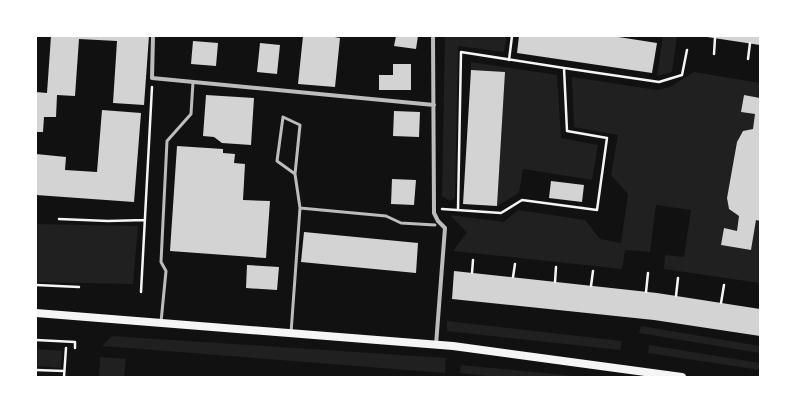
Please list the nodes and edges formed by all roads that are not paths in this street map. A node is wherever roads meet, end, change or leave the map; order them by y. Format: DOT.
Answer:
graph roads {
  1 [pos="153,36"];
  2 [pos="433,36"];
  3 [pos="193,82"];
  4 [pos="434,105"];
  5 [pos="295,174"];
  6 [pos="300,208"];
  7 [pos="435,225"];
  8 [pos="36,313"];
  9 [pos="161,323"];
  10 [pos="291,333"];
  11 [pos="436,345"];
  12 [pos="682,377"];
  1 -- 3 [label="street"];
  2 -- 4 [label="street"];
  3 -- 4 [label="street"];
  3 -- 9 [label="lane"];
  4 -- 11 [label="street"];
  5 -- 5 [label="lane"];
  5 -- 6 [label="lane"];
  6 -- 7 [label="lane"];
  6 -- 10 [label="lane"];
  8 -- 9 [label="main road"];
  9 -- 10 [label="main road"];
  10 -- 11 [label="main road"];
  11 -- 12 [label="main road"];
}
